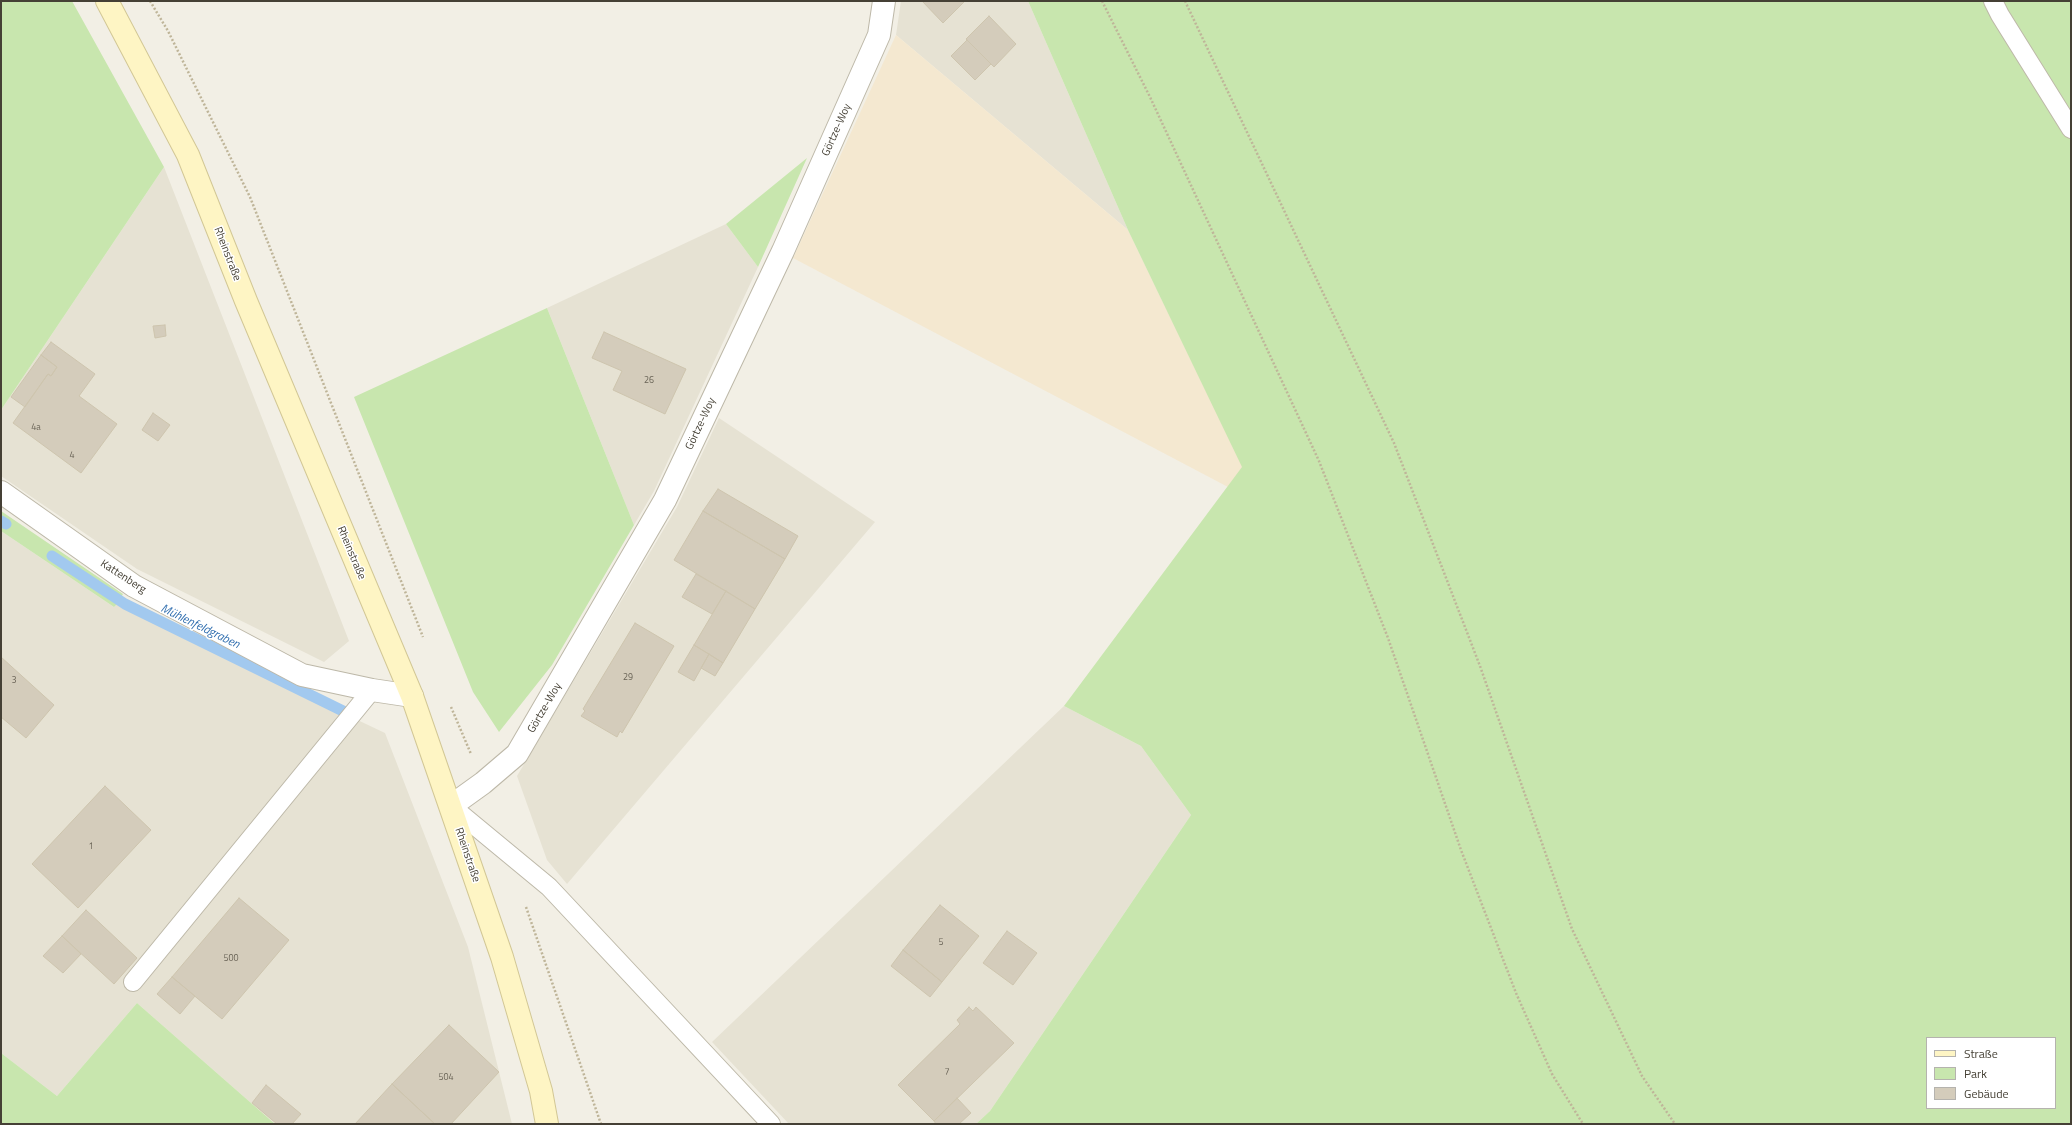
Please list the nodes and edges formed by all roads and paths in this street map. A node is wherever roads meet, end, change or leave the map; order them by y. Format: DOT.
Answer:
graph roads {
  1 [pos="107,1"];
  2 [pos="884,1"];
  3 [pos="1102,1"];
  4 [pos="1185,1"];
  5 [pos="1993,1"];
  6 [pos="2071,129"];
  7 [pos="1,492"];
  8 [pos="372,690"];
  9 [pos="412,696"];
  10 [pos="451,806"];
  11 [pos="134,982"];
  12 [pos="547,1124"];
  13 [pos="771,1124"];
  14 [pos="1583,1124"];
  15 [pos="1675,1124"];
  1 -- 9 [label="main road, Rheinstraße"];
  2 -- 10 [label="street, Görtze-Woy"];
  3 -- 14 [label="path"];
  4 -- 15 [label="path"];
  5 -- 6 [label="lane"];
  7 -- 8 [label="street, Kattenberg"];
  8 -- 9 [label="street, Kattenberg"];
  8 -- 11 [label="lane"];
  9 -- 10 [label="main road, Rheinstraße"];
  10 -- 12 [label="main road, Rheinstraße"];
  10 -- 13 [label="lane"];
}
